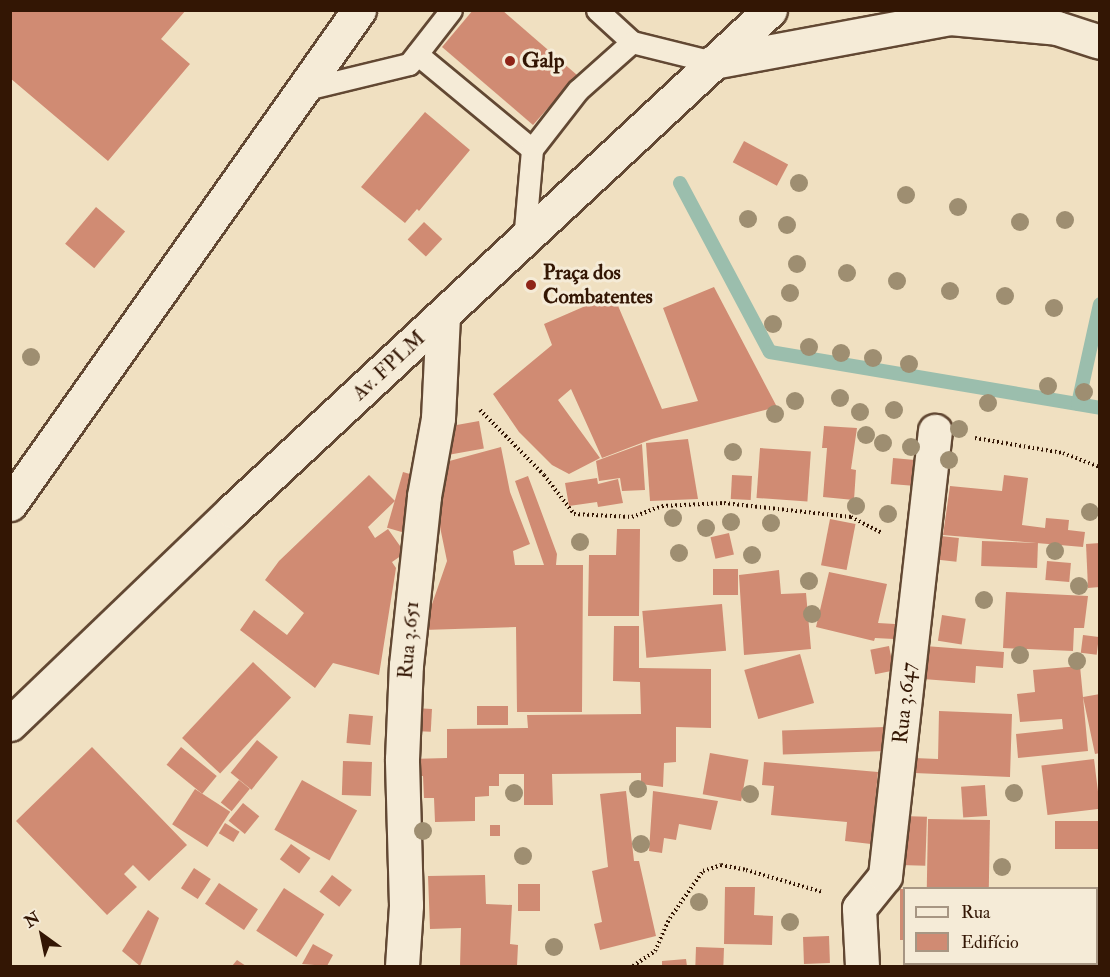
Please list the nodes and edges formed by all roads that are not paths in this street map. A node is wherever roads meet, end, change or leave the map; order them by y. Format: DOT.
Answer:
graph roads {
  1 [pos="359,10"];
  2 [pos="451,10"];
  3 [pos="597,10"];
  4 [pos="770,10"];
  5 [pos="632,42"];
  6 [pos="1100,42"];
  7 [pos="417,54"];
  8 [pos="713,62"];
  9 [pos="306,89"];
  10 [pos="532,149"];
  11 [pos="524,241"];
  12 [pos="443,316"];
  13 [pos="935,431"];
  14 [pos="10,504"];
  15 [pos="10,724"];
  16 [pos="402,966"];
  17 [pos="862,966"];
  1 -- 9 [label="main road"];
  2 -- 7 [label="lane"];
  3 -- 5 [label="lane"];
  4 -- 8 [label="main road, Av. FPLM"];
  5 -- 8 [label="lane"];
  5 -- 10 [label="lane"];
  6 -- 8 [label="main road"];
  7 -- 9 [label="lane"];
  7 -- 10 [label="lane"];
  8 -- 11 [label="main road, Av. FPLM"];
  9 -- 14 [label="main road"];
  10 -- 11 [label="lane"];
  11 -- 12 [label="main road, Av. FPLM"];
  12 -- 15 [label="main road, Av. FPLM"];
  12 -- 16 [label="main road, Rua 3.651"];
  13 -- 17 [label="main road, Rua 3.647"];
}
